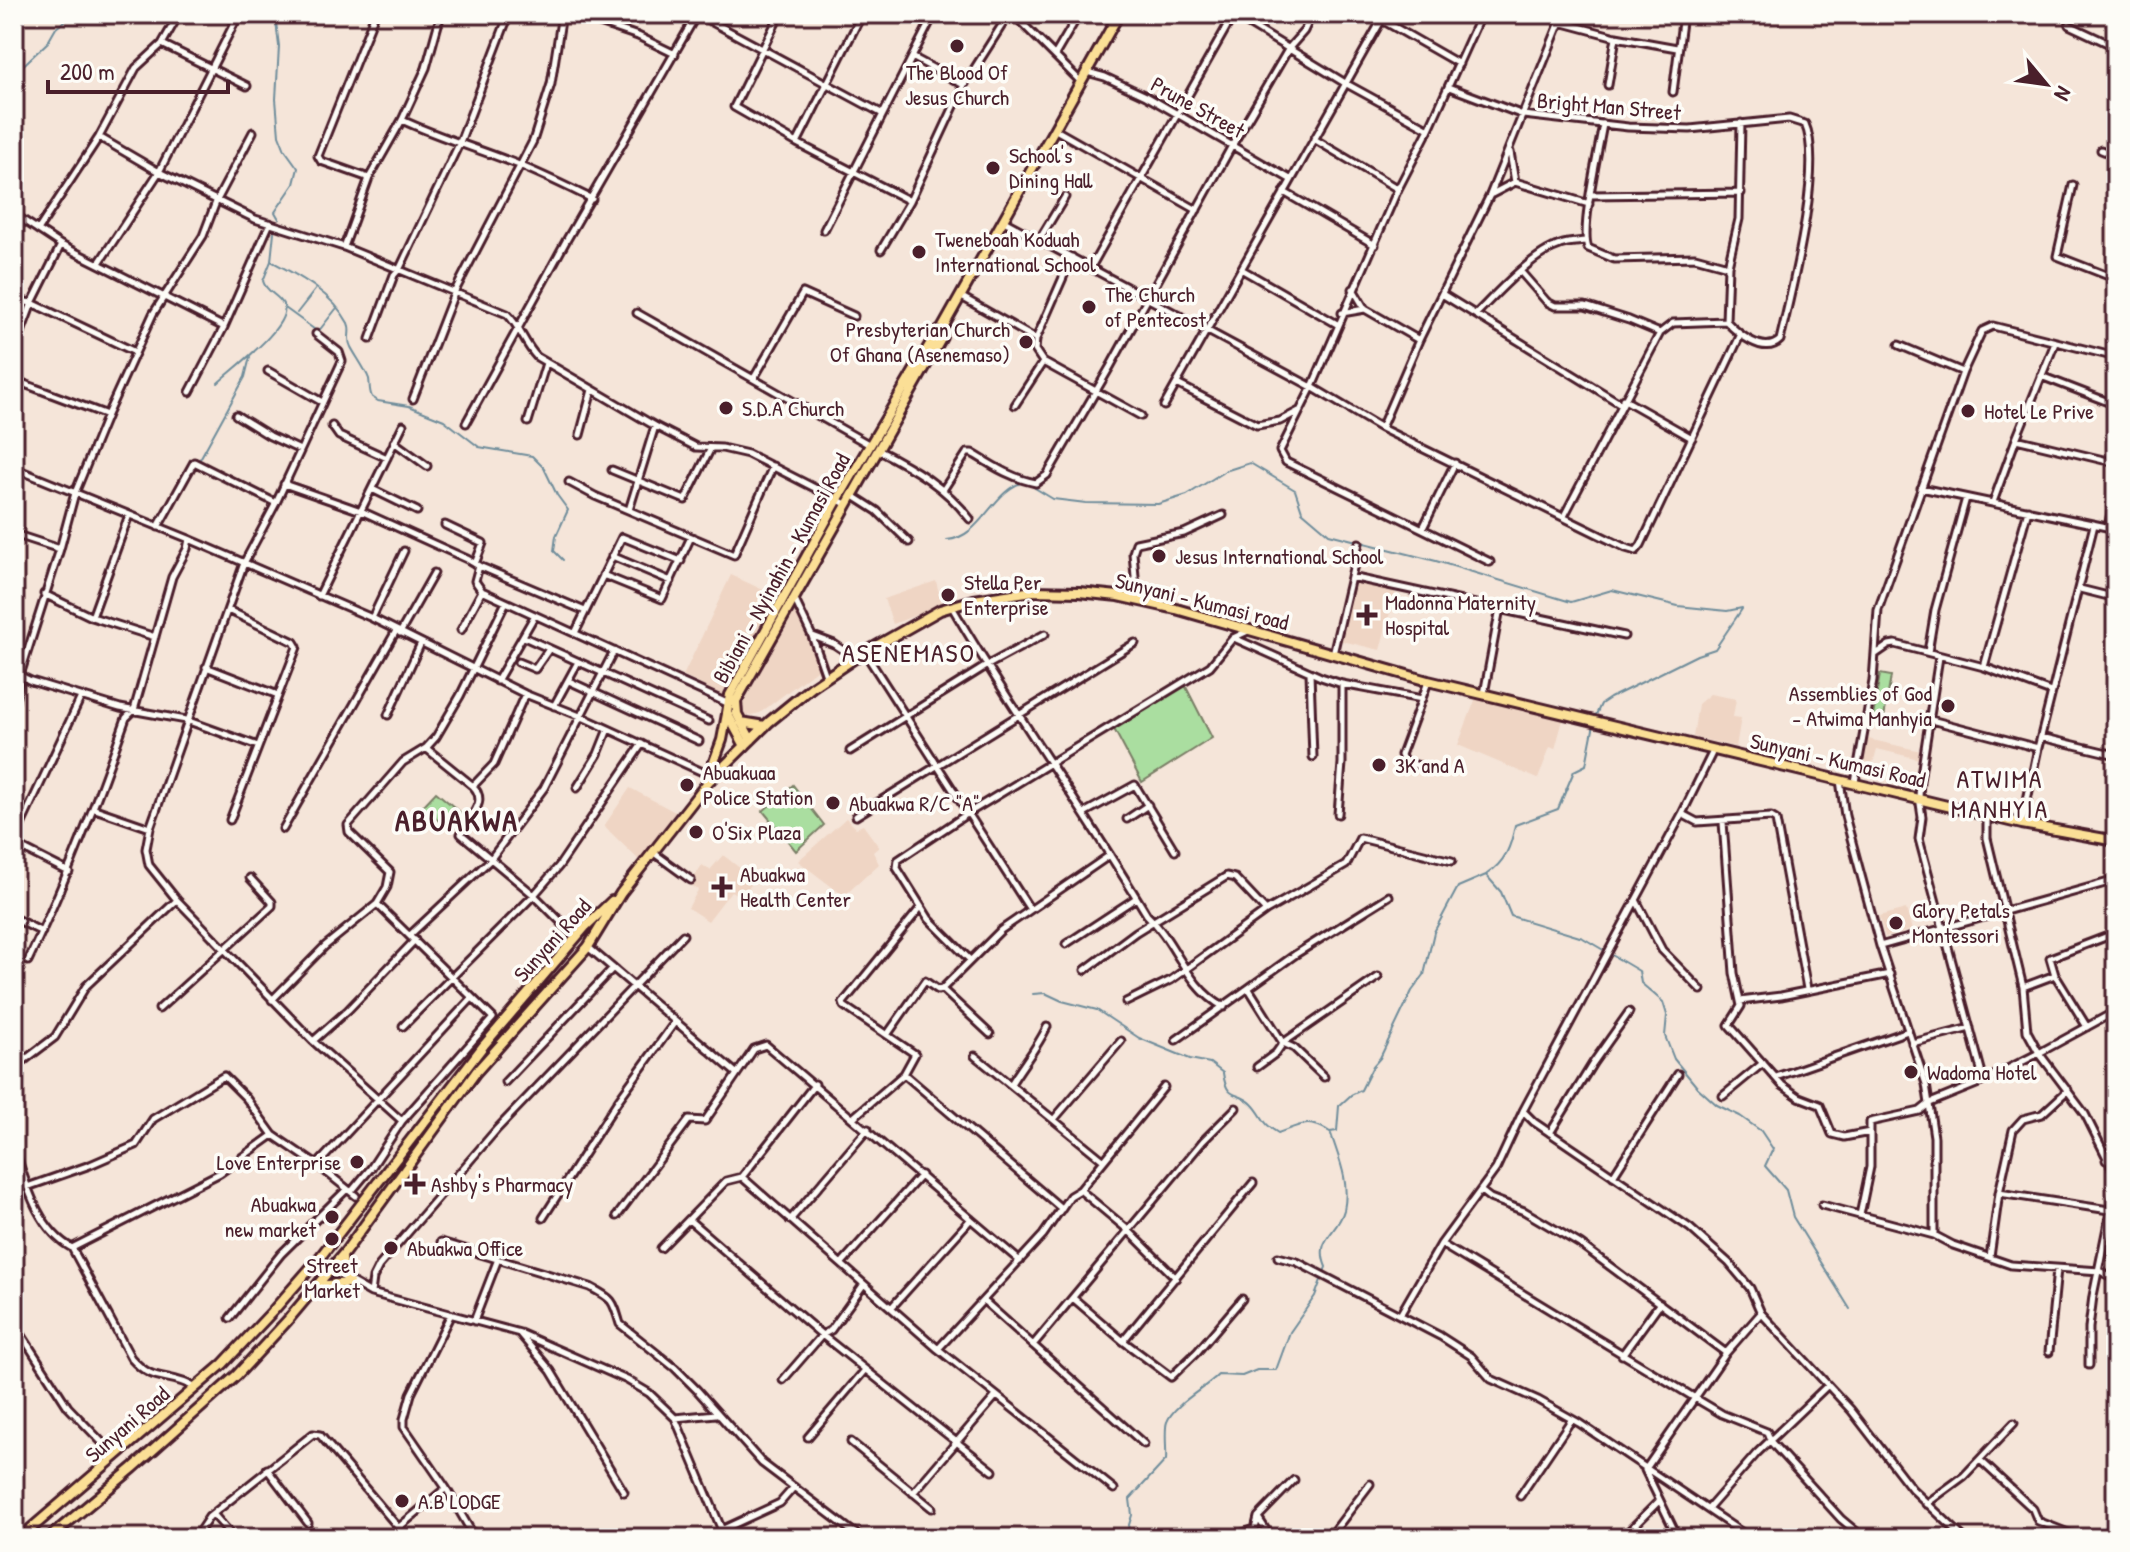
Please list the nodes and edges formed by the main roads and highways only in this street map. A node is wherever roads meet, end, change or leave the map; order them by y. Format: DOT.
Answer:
graph roads {
  1 [pos="1119,14"];
  2 [pos="874,447"];
  3 [pos="842,502"];
  4 [pos="727,713"];
  5 [pos="1595,719"];
  6 [pos="741,722"];
  7 [pos="765,726"];
  8 [pos="748,743"];
  9 [pos="705,786"];
  10 [pos="2116,841"];
  11 [pos="621,893"];
  12 [pos="342,1256"];
  13 [pos="316,1286"];
  14 [pos="20,1538"];
  15 [pos="49,1538"];
  1 -- 2 [label="main road, Bibiani - Nyinahin - Kumasi Road"];
  2 -- 3 [label="main road, Bibiani - Nyinahin - Kumasi Road"];
  2 -- 3 [label="main road, Bibiani - Nyinahin - Kumasi Road"];
  3 -- 4 [label="main road, Bibiani - Nyinahin - Kumasi Road"];
  3 -- 6 [label="main road, Bibiani - Nyinahin - Kumasi Road"];
  4 -- 8 [label="main road, Bibiani - Nyinahin - Kumasi Road"];
  4 -- 9 [label="main road"];
  5 -- 7 [label="main road, Sunyani - Kumasi road"];
  5 -- 10 [label="main road, Sunyani - Kumasi Road"];
  6 -- 7 [label="main road"];
  6 -- 8 [label="main road"];
  7 -- 8 [label="main road, Sunyani - Kumasi road"];
  8 -- 9 [label="main road, Sunyani - Kumasi road"];
  9 -- 11 [label="main road, Sunyani - Kumasi road"];
  11 -- 12 [label="main road, Sunyani Road"];
  11 -- 14 [label="main road, Sunyani Road"];
  12 -- 13 [label="main road, Sunyani Road"];
  12 -- 13 [label="main road"];
  13 -- 15 [label="main road, Sunyani Road"];
}
